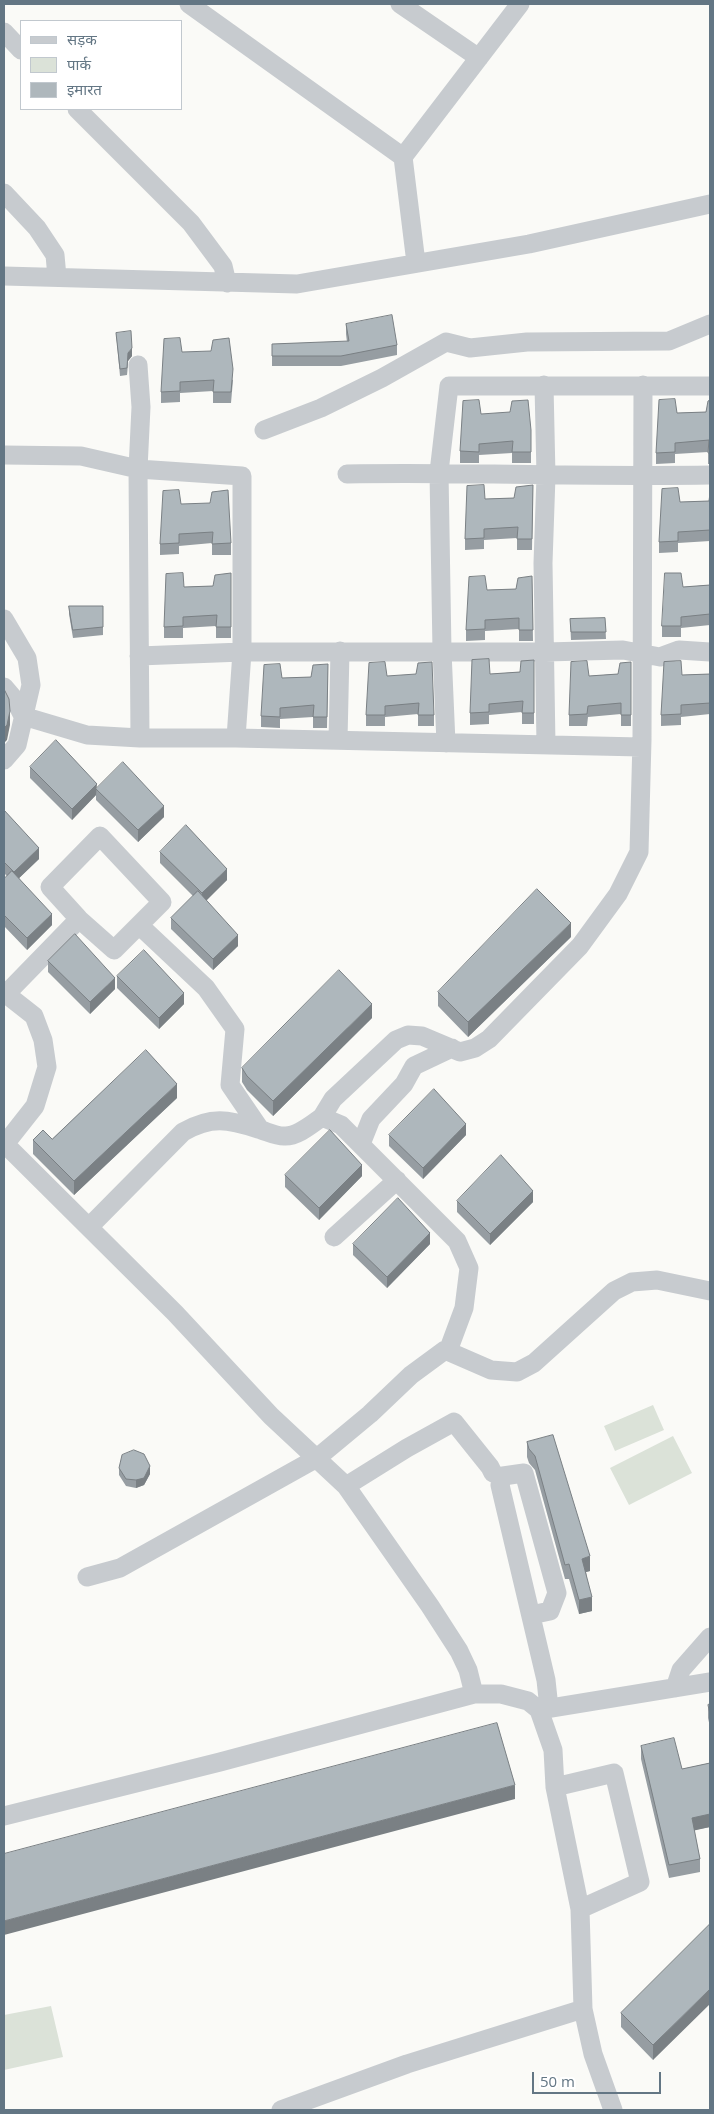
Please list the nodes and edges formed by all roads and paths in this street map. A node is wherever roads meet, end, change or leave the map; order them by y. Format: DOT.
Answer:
graph roads {
  1 [pos="189,4"];
  2 [pos="400,4"];
  3 [pos="520,4"];
  4 [pos="4,32"];
  5 [pos="20,49"];
  6 [pos="479,58"];
  7 [pos="79,110"];
  8 [pos="403,157"];
  9 [pos="4,193"];
  10 [pos="710,204"];
  11 [pos="416,264"];
  12 [pos="4,276"];
  13 [pos="57,277"];
  14 [pos="227,282"];
  15 [pos="710,324"];
  16 [pos="138,365"];
  17 [pos="544,385"];
  18 [pos="643,385"];
  19 [pos="710,386"];
  20 [pos="264,430"];
  21 [pos="4,455"];
  22 [pos="138,470"];
  23 [pos="439,472"];
  24 [pos="347,474"];
  25 [pos="710,475"];
  26 [pos="546,476"];
  27 [pos="642,476"];
  28 [pos="4,619"];
  29 [pos="340,651"];
  30 [pos="442,651"];
  31 [pos="242,652"];
  32 [pos="545,652"];
  33 [pos="710,652"];
  34 [pos="641,654"];
  35 [pos="139,656"];
  36 [pos="4,687"];
  37 [pos="23,716"];
  38 [pos="140,738"];
  39 [pos="236,738"];
  40 [pos="338,740"];
  41 [pos="446,743"];
  42 [pos="546,745"];
  43 [pos="642,747"];
  44 [pos="4,760"];
  45 [pos="79,919"];
  46 [pos="139,925"];
  47 [pos="5,995"];
  48 [pos="452,1048"];
  49 [pos="322,1117"];
  50 [pos="260,1129"];
  51 [pos="5,1142"];
  52 [pos="360,1144"];
  53 [pos="4,1163"];
  54 [pos="397,1180"];
  55 [pos="89,1227"];
  56 [pos="334,1238"];
  57 [pos="710,1290"];
  58 [pos="448,1351"];
  59 [pos="317,1458"];
  60 [pos="493,1473"];
  61 [pos="346,1486"];
  62 [pos="87,1577"];
  63 [pos="531,1615"];
  64 [pos="710,1637"];
  65 [pos="710,1682"];
  66 [pos="675,1688"];
  67 [pos="474,1694"];
  68 [pos="544,1709"];
  69 [pos="555,1787"];
  70 [pos="4,1816"];
  71 [pos="580,1909"];
  72 [pos="583,2009"];
  73 [pos="281,2110"];
  74 [pos="613,2110"];
  1 -- 8 [label="street"];
  2 -- 6 [label="street"];
  3 -- 6 [label="street"];
  4 -- 5 [label="street"];
  6 -- 8 [label="street"];
  7 -- 14 [label="street"];
  8 -- 11 [label="street"];
  9 -- 13 [label="street"];
  10 -- 11 [label="street"];
  11 -- 14 [label="street"];
  12 -- 13 [label="street"];
  13 -- 14 [label="street"];
  15 -- 20 [label="street"];
  16 -- 22 [label="street"];
  17 -- 18 [label="street"];
  17 -- 23 [label="street"];
  17 -- 26 [label="street"];
  18 -- 19 [label="street"];
  18 -- 27 [label="street"];
  21 -- 22 [label="street"];
  22 -- 31 [label="street"];
  22 -- 35 [label="street"];
  23 -- 24 [label="street"];
  23 -- 26 [label="street"];
  23 -- 30 [label="street"];
  25 -- 27 [label="street"];
  26 -- 27 [label="street"];
  26 -- 32 [label="street"];
  27 -- 34 [label="street"];
  28 -- 37 [label="street"];
  29 -- 30 [label="street"];
  29 -- 31 [label="street"];
  29 -- 40 [label="street"];
  30 -- 32 [label="street"];
  30 -- 41 [label="street"];
  31 -- 35 [label="street"];
  31 -- 39 [label="street"];
  32 -- 34 [label="street"];
  32 -- 42 [label="street"];
  33 -- 34 [label="street"];
  34 -- 43 [label="street"];
  35 -- 38 [label="street"];
  36 -- 37 [label="street"];
  37 -- 38 [label="street"];
  37 -- 44 [label="street"];
  38 -- 39 [label="street"];
  39 -- 40 [label="street"];
  40 -- 41 [label="street"];
  41 -- 42 [label="street"];
  42 -- 43 [label="street"];
  43 -- 48 [label="street"];
  45 -- 46 [label="street"];
  45 -- 46 [label="street"];
  45 -- 47 [label="street"];
  46 -- 50 [label="street"];
  47 -- 51 [label="street"];
  48 -- 49 [label="street"];
  48 -- 52 [label="street"];
  49 -- 50 [label="street"];
  49 -- 52 [label="street"];
  50 -- 55 [label="street"];
  51 -- 53 [label="street"];
  51 -- 55 [label="street"];
  52 -- 54 [label="street"];
  54 -- 56 [label="street"];
  54 -- 58 [label="street"];
  55 -- 59 [label="street"];
  57 -- 58 [label="street"];
  58 -- 59 [label="street"];
  59 -- 61 [label="street"];
  59 -- 62 [label="street"];
  60 -- 61 [label="street"];
  61 -- 67 [label="street"];
  63 -- 63 [label="street"];
  63 -- 68 [label="street"];
  64 -- 66 [label="street"];
  65 -- 66 [label="street"];
  66 -- 68 [label="street"];
  67 -- 68 [label="street"];
  67 -- 70 [label="street"];
  68 -- 69 [label="street"];
  69 -- 71 [label="street"];
  69 -- 71 [label="street"];
  71 -- 72 [label="street"];
  72 -- 73 [label="street"];
  72 -- 74 [label="street"];
}
